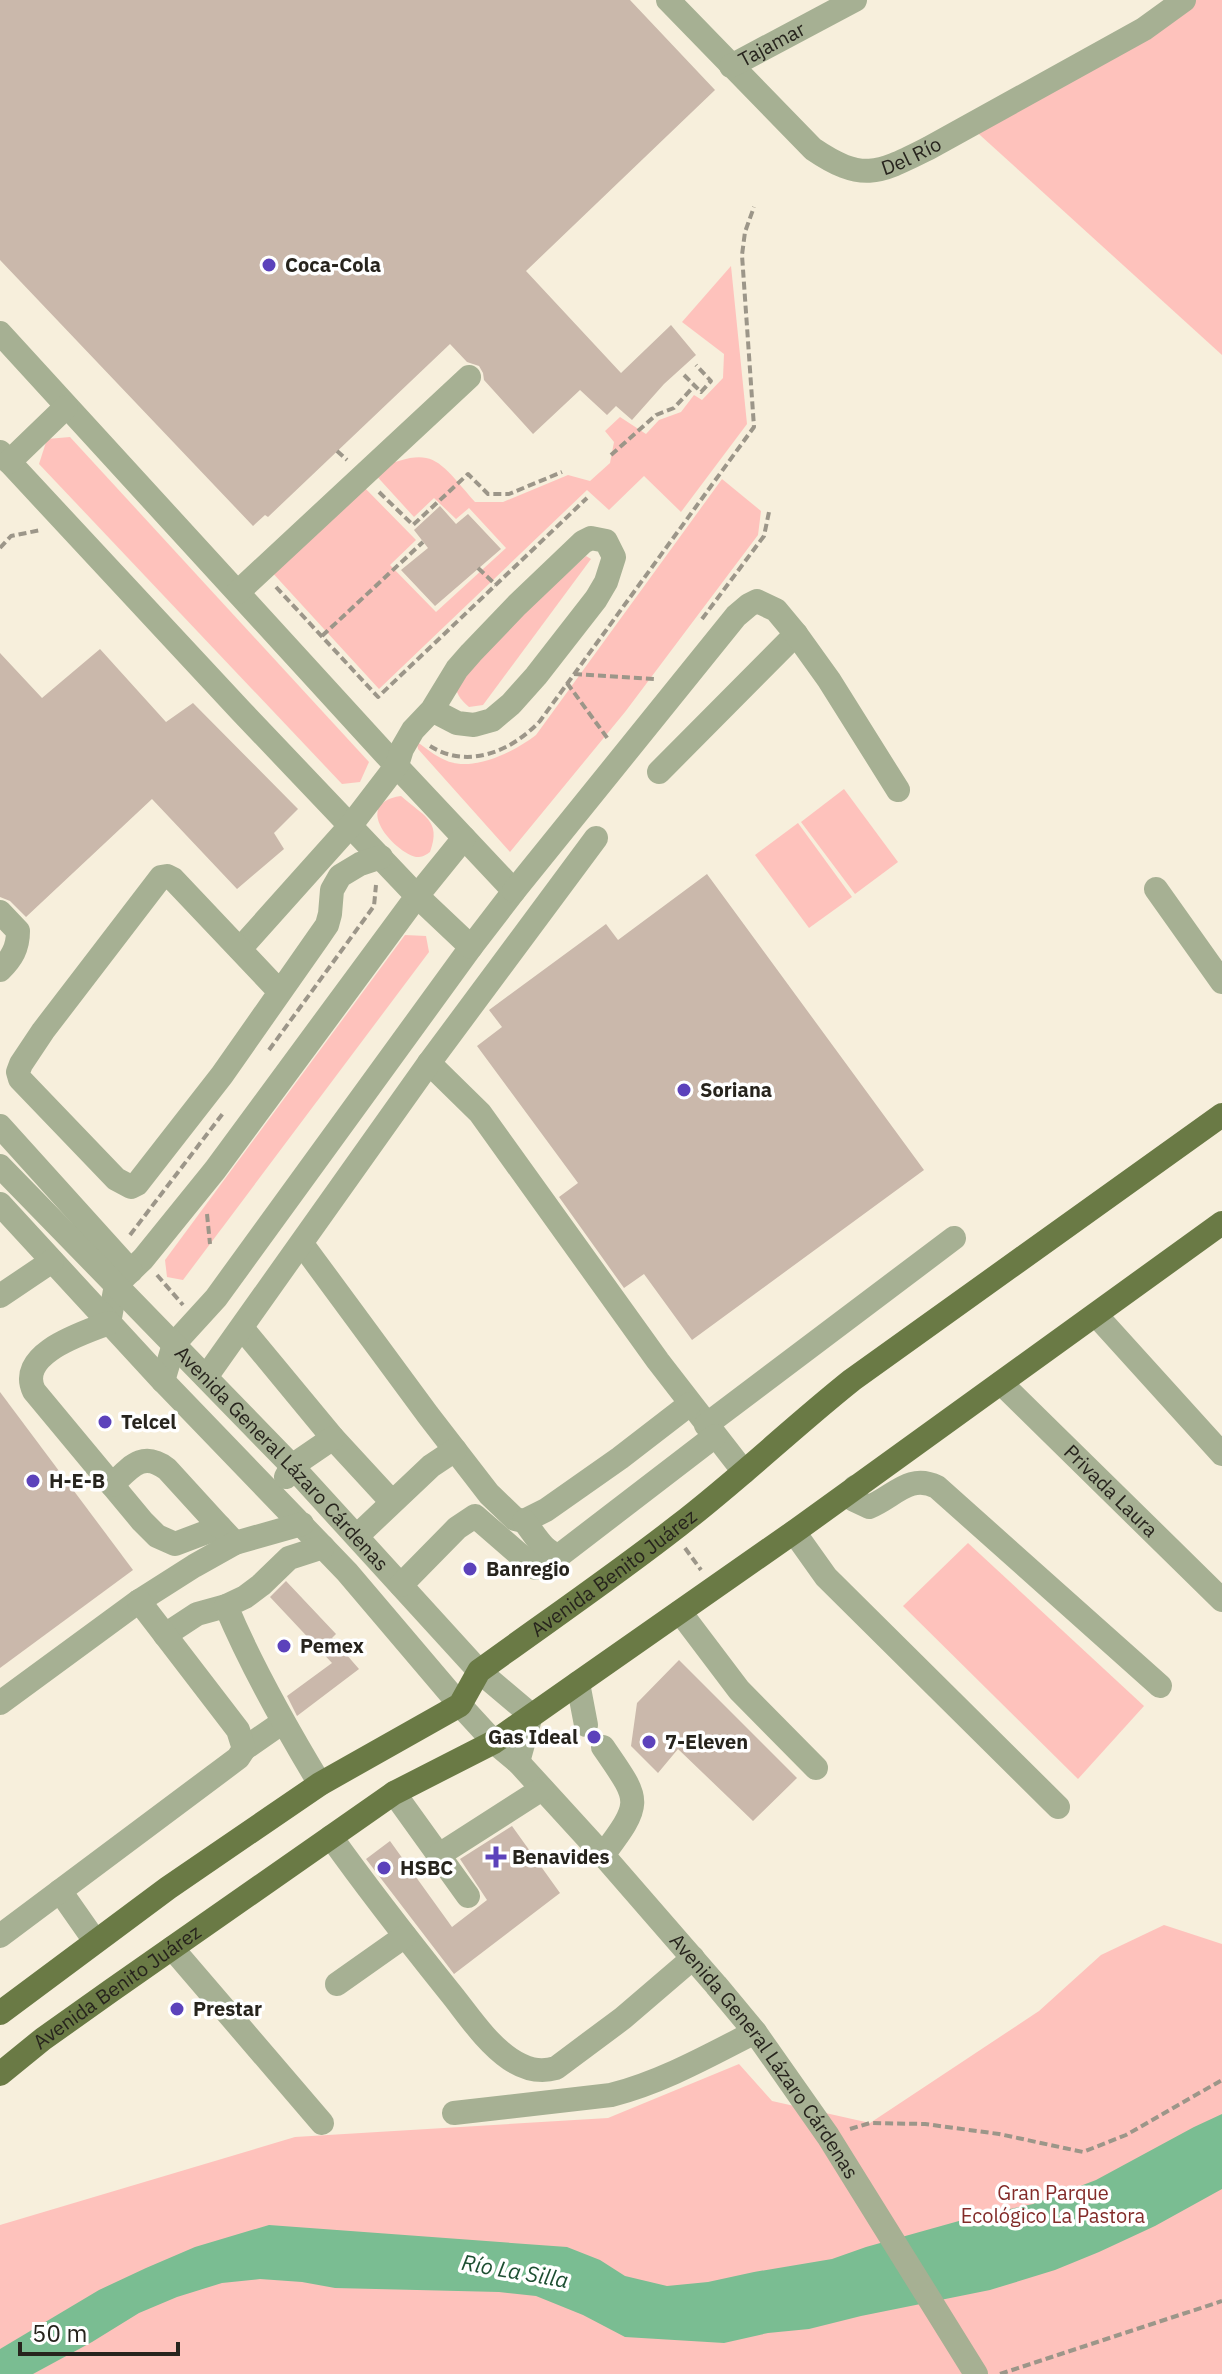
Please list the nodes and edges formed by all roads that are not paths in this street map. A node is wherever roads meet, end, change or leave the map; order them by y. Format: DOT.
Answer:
graph roads {
  1 [pos="668,0"];
  2 [pos="855,0"];
  3 [pos="1184,0"];
  4 [pos="731,66"];
  5 [pos="0,333"];
  6 [pos="469,377"];
  7 [pos="66,407"];
  8 [pos="5,457"];
  9 [pos="238,592"];
  10 [pos="796,634"];
  11 [pos="432,710"];
  12 [pos="397,765"];
  13 [pos="659,772"];
  14 [pos="898,790"];
  15 [pos="351,825"];
  16 [pos="464,838"];
  17 [pos="596,838"];
  18 [pos="381,857"];
  19 [pos="313,869"];
  20 [pos="333,888"];
  21 [pos="1156,889"];
  22 [pos="514,891"];
  23 [pos="417,896"];
  24 [pos="0,912"];
  25 [pos="471,947"];
  26 [pos="240,949"];
  27 [pos="0,970"];
  28 [pos="1222,982"];
  29 [pos="280,992"];
  30 [pos="429,1063"];
  31 [pos="1222,1115"];
  32 [pos="0,1126"];
  33 [pos="0,1166"];
  34 [pos="0,1190"];
  35 [pos="0,1204"];
  36 [pos="1222,1223"];
  37 [pos="954,1238"];
  38 [pos="302,1244"];
  39 [pos="76,1246"];
  40 [pos="52,1261"];
  41 [pos="130,1272"];
  42 [pos="0,1296"];
  43 [pos="1096,1315"];
  44 [pos="109,1323"];
  45 [pos="242,1328"];
  46 [pos="174,1344"];
  47 [pos="206,1377"];
  48 [pos="163,1381"];
  49 [pos="1001,1383"];
  50 [pos="690,1404"];
  51 [pos="711,1431"];
  52 [pos="333,1438"];
  53 [pos="455,1450"];
  54 [pos="1222,1454"];
  55 [pos="292,1466"];
  56 [pos="744,1472"];
  57 [pos="112,1485"];
  58 [pos="855,1487"];
  59 [pos="275,1497"];
  60 [pos="392,1502"];
  61 [pos="524,1521"];
  62 [pos="302,1524"];
  63 [pos="794,1532"];
  64 [pos="228,1535"];
  65 [pos="357,1536"];
  66 [pos="323,1547"];
  67 [pos="535,1568"];
  68 [pos="401,1585"];
  69 [pos="1222,1600"];
  70 [pos="139,1601"];
  71 [pos="226,1606"];
  72 [pos="680,1612"];
  73 [pos="165,1635"];
  74 [pos="479,1671"];
  75 [pos="578,1683"];
  76 [pos="1160,1686"];
  77 [pos="0,1703"];
  78 [pos="460,1705"];
  79 [pos="531,1715"];
  80 [pos="283,1722"];
  81 [pos="586,1725"];
  82 [pos="494,1742"];
  83 [pos="603,1747"];
  84 [pos="244,1749"];
  85 [pos="518,1762"];
  86 [pos="816,1768"];
  87 [pos="320,1784"];
  88 [pos="542,1789"];
  89 [pos="394,1793"];
  90 [pos="1058,1807"];
  91 [pos="331,1837"];
  92 [pos="439,1855"];
  93 [pos="603,1855"];
  94 [pos="60,1891"];
  95 [pos="468,1896"];
  96 [pos="0,1936"];
  97 [pos="405,1936"];
  98 [pos="95,1941"];
  99 [pos="172,1948"];
  100 [pos="693,1958"];
  101 [pos="337,1984"];
  102 [pos="0,2013"];
  103 [pos="755,2032"];
  104 [pos="0,2074"];
  105 [pos="454,2113"];
  106 [pos="322,2123"];
  107 [pos="976,2374"];
  1 -- 4 [label="street, Del Río"];
  2 -- 4 [label="street, Tajamar"];
  3 -- 4 [label="street, Del Río"];
  5 -- 7 [label="street"];
  6 -- 9 [label="street"];
  7 -- 8 [label="street"];
  7 -- 9 [label="street"];
  8 -- 15 [label="street"];
  9 -- 12 [label="street"];
  10 -- 13 [label="street"];
  10 -- 14 [label="street"];
  10 -- 22 [label="street"];
  11 -- 11 [label="street"];
  11 -- 12 [label="street"];
  12 -- 15 [label="street"];
  12 -- 16 [label="street"];
  15 -- 18 [label="street"];
  15 -- 19 [label="street"];
  16 -- 22 [label="street"];
  16 -- 23 [label="street"];
  17 -- 30 [label="street"];
  18 -- 20 [label="street"];
  18 -- 23 [label="street"];
  19 -- 20 [label="street"];
  19 -- 26 [label="street"];
  20 -- 29 [label="street"];
  21 -- 28 [label="street"];
  22 -- 25 [label="street"];
  23 -- 25 [label="street"];
  23 -- 41 [label="street"];
  24 -- 27 [label="street"];
  25 -- 46 [label="street"];
  26 -- 29 [label="street"];
  26 -- 29 [label="street"];
  30 -- 38 [label="street"];
  30 -- 50 [label="street"];
  31 -- 56 [label="main road, Avenida Benito Juárez"];
  32 -- 41 [label="street"];
  33 -- 39 [label="street, Avenida General Lázaro Cárdenas"];
  34 -- 39 [label="street"];
  35 -- 40 [label="street, Avenida General Lázaro Cárdenas"];
  36 -- 43 [label="main road, Avenida Benito Juárez"];
  37 -- 51 [label="street"];
  38 -- 45 [label="street"];
  38 -- 53 [label="street"];
  39 -- 41 [label="street, Avenida General Lázaro Cárdenas"];
  40 -- 42 [label="street"];
  40 -- 44 [label="street, Avenida General Lázaro Cárdenas"];
  41 -- 44 [label="street"];
  41 -- 46 [label="street, Avenida General Lázaro Cárdenas"];
  43 -- 49 [label="main road, Avenida Benito Juárez"];
  43 -- 54 [label="street"];
  44 -- 48 [label="street, Avenida General Lázaro Cárdenas"];
  44 -- 57 [label="street"];
  45 -- 47 [label="street"];
  45 -- 52 [label="street"];
  46 -- 47 [label="street, Avenida General Lázaro Cárdenas"];
  46 -- 48 [label="street"];
  47 -- 55 [label="street, Avenida General Lázaro Cárdenas"];
  48 -- 59 [label="street, Avenida General Lázaro Cárdenas"];
  49 -- 58 [label="main road, Avenida Benito Juárez"];
  49 -- 69 [label="street, Privada Laura"];
  50 -- 51 [label="street"];
  50 -- 61 [label="street"];
  51 -- 56 [label="street"];
  51 -- 61 [label="street"];
  52 -- 55 [label="street"];
  52 -- 60 [label="street"];
  53 -- 60 [label="street"];
  53 -- 61 [label="street"];
  55 -- 59 [label="street"];
  55 -- 65 [label="street, Avenida General Lázaro Cárdenas"];
  56 -- 74 [label="main road, Avenida Benito Juárez"];
  57 -- 64 [label="street"];
  57 -- 64 [label="street"];
  58 -- 63 [label="main road, Avenida Benito Juárez"];
  58 -- 76 [label="street"];
  59 -- 62 [label="street, Avenida General Lázaro Cárdenas"];
  60 -- 65 [label="street"];
  62 -- 64 [label="street"];
  62 -- 66 [label="street, Avenida General Lázaro Cárdenas"];
  63 -- 72 [label="main road, Avenida Benito Juárez"];
  63 -- 90 [label="street"];
  64 -- 70 [label="street"];
  65 -- 68 [label="street, Avenida General Lázaro Cárdenas"];
  66 -- 71 [label="street"];
  66 -- 78 [label="street, Avenida General Lázaro Cárdenas"];
  67 -- 68 [label="street"];
  68 -- 74 [label="street, Avenida General Lázaro Cárdenas"];
  70 -- 73 [label="street"];
  70 -- 77 [label="street"];
  71 -- 73 [label="street"];
  71 -- 80 [label="street"];
  72 -- 75 [label="main road, Avenida Benito Juárez"];
  72 -- 86 [label="street"];
  73 -- 84 [label="street"];
  74 -- 78 [label="main road, Avenida Benito Juárez"];
  74 -- 79 [label="street, Avenida General Lázaro Cárdenas"];
  75 -- 79 [label="main road, Avenida Benito Juárez"];
  75 -- 81 [label="street"];
  78 -- 82 [label="street, Avenida General Lázaro Cárdenas"];
  78 -- 87 [label="main road"];
  79 -- 82 [label="main road, Avenida Benito Juárez"];
  79 -- 85 [label="street"];
  80 -- 84 [label="street"];
  80 -- 87 [label="street"];
  82 -- 85 [label="street, Avenida General Lázaro Cárdenas"];
  82 -- 89 [label="main road, Avenida Benito Juárez"];
  83 -- 93 [label="street"];
  84 -- 94 [label="street"];
  85 -- 88 [label="street, Avenida General Lázaro Cárdenas"];
  87 -- 98 [label="main road"];
  88 -- 92 [label="street"];
  88 -- 93 [label="street, Avenida General Lázaro Cárdenas"];
  89 -- 91 [label="main road, Avenida Benito Juárez"];
  89 -- 92 [label="street"];
  91 -- 97 [label="street"];
  91 -- 99 [label="main road, Avenida Benito Juárez"];
  92 -- 95 [label="street"];
  93 -- 100 [label="street, Avenida General Lázaro Cárdenas"];
  94 -- 96 [label="street"];
  94 -- 98 [label="street"];
  97 -- 100 [label="street"];
  97 -- 101 [label="street"];
  98 -- 102 [label="main road"];
  99 -- 104 [label="main road, Avenida Benito Juárez"];
  99 -- 106 [label="street"];
  100 -- 103 [label="street, Avenida General Lázaro Cárdenas"];
  103 -- 105 [label="street"];
  103 -- 107 [label="street, Avenida General Lázaro Cárdenas"];
}
